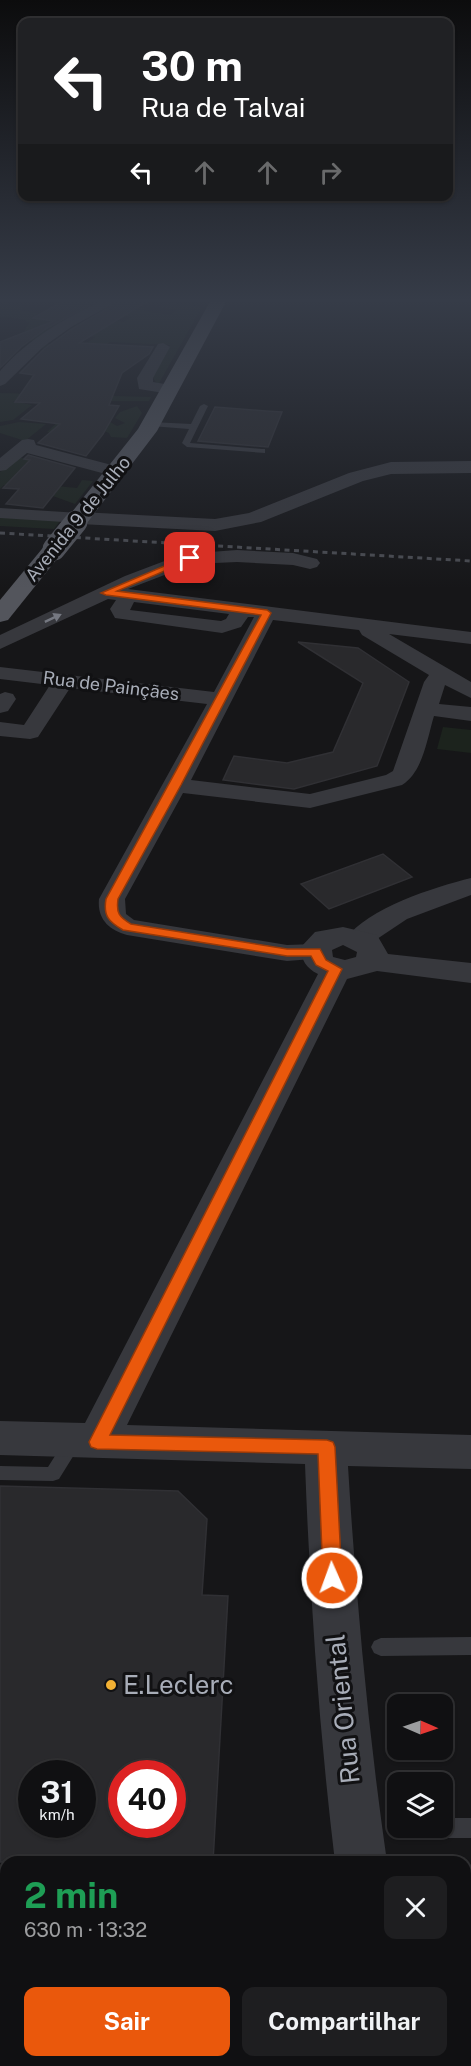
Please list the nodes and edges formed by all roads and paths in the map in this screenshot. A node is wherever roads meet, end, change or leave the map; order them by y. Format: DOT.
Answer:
graph roads {
  1 [pos="166,396"];
  2 [pos="204,406"];
  3 [pos="151,424"];
  4 [pos="194,427"];
  5 [pos="262,451"];
  6 [pos="0,466"];
  7 [pos="471,467"];
  8 [pos="117,472"];
  9 [pos="0,513"];
  10 [pos="78,520"];
  11 [pos="310,563"];
  12 [pos="106,593"];
  13 [pos="267,613"];
  14 [pos="0,615"];
  15 [pos="359,625"];
  16 [pos="471,638"];
  17 [pos="0,643"];
  18 [pos="0,673"];
  19 [pos="442,674"];
  20 [pos="64,680"];
  21 [pos="471,691"];
  22 [pos="221,699"];
  23 [pos="427,709"];
  24 [pos="471,714"];
  25 [pos="0,729"];
  26 [pos="176,785"];
  27 [pos="471,886"];
  28 [pos="365,950"];
  29 [pos="326,961"];
  30 [pos="471,974"];
  31 [pos="0,1438"];
  32 [pos="86,1441"];
  33 [pos="327,1447"];
  34 [pos="471,1452"];
  35 [pos="0,1473"];
  36 [pos="471,1646"];
  37 [pos="381,1647"];
  38 [pos="453,1828"];
  39 [pos="471,1828"];
  40 [pos="360,1856"];
  1 -- 3 [label="main road, Avenida 9 de Julho"];
  2 -- 4 [label="lane"];
  3 -- 4 [label="lane"];
  3 -- 8 [label="main road, Avenida 9 de Julho"];
  4 -- 5 [label="lane"];
  6 -- 8 [label="street"];
  7 -- 10 [label="street"];
  8 -- 10 [label="main road, Avenida 9 de Julho"];
  9 -- 10 [label="street"];
  10 -- 14 [label="main road, Avenida 9 de Julho, bridge"];
  11 -- 12 [label="street"];
  12 -- 13 [label="street"];
  17 -- 12 [label="street, one-way"];
  13 -- 15 [label="street"];
  13 -- 22 [label="street"];
  15 -- 16 [label="street"];
  15 -- 19 [label="street"];
  18 -- 20 [label="street, Rua de Painçães"];
  19 -- 21 [label="street"];
  19 -- 23 [label="street"];
  20 -- 22 [label="street, Rua de Painçães"];
  20 -- 25 [label="street"];
  22 -- 26 [label="street"];
  23 -- 24 [label="street"];
  23 -- 26 [label="street"];
  26 -- 29 [label="street"];
  27 -- 28 [label="street"];
  28 -- 29 [label="street"];
  28 -- 30 [label="street"];
  29 -- 32 [label="street"];
  31 -- 32 [label="street"];
  32 -- 33 [label="street"];
  32 -- 35 [label="lane"];
  33 -- 34 [label="street"];
  33 -- 40 [label="street, Rua Oriental"];
  36 -- 37 [label="lane"];
  38 -- 39 [label="lane"];
}
